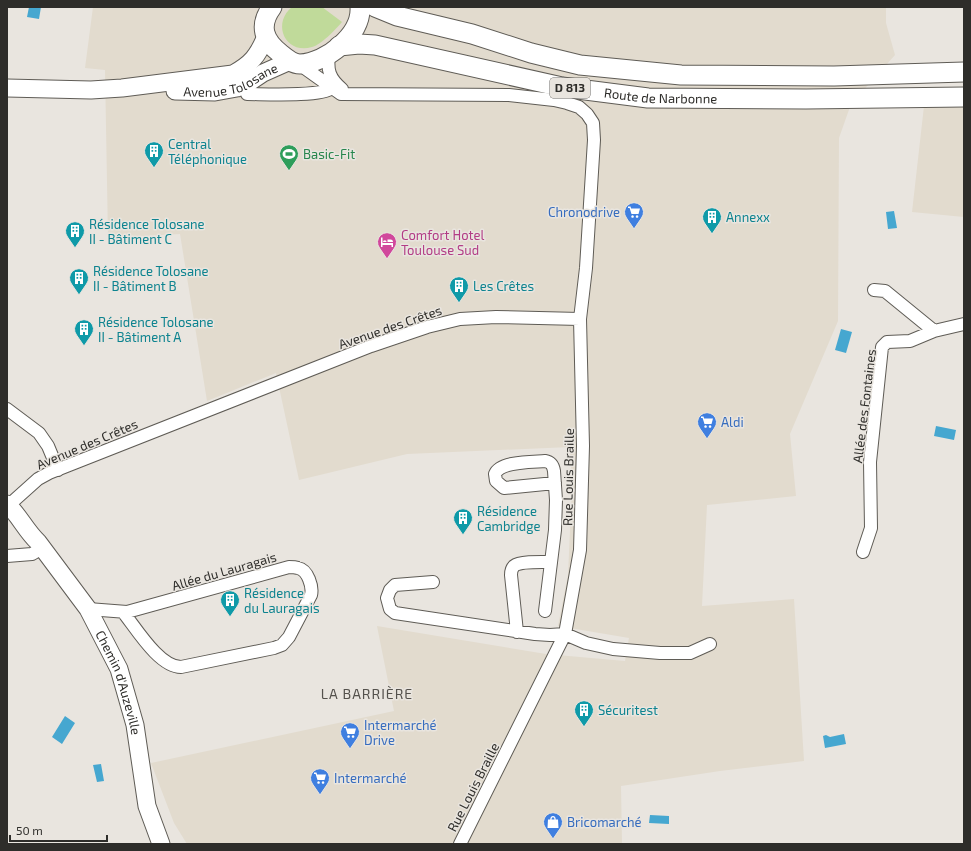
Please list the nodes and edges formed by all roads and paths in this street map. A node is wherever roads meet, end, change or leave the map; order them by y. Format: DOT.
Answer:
graph roads {
  1 [pos="360,7"];
  2 [pos="375,7"];
  3 [pos="268,9"];
  4 [pos="266,36"];
  5 [pos="334,50"];
  6 [pos="295,62"];
  7 [pos="964,72"];
  8 [pos="7,88"];
  9 [pos="122,88"];
  10 [pos="332,88"];
  11 [pos="248,94"];
  12 [pos="350,94"];
  13 [pos="964,97"];
  14 [pos="874,290"];
  15 [pos="580,319"];
  16 [pos="964,324"];
  17 [pos="934,331"];
  18 [pos="7,409"];
  19 [pos="58,470"];
  20 [pos="555,483"];
  21 [pos="10,500"];
  22 [pos="40,545"];
  23 [pos="863,552"];
  24 [pos="7,556"];
  25 [pos="551,562"];
  26 [pos="433,582"];
  27 [pos="88,609"];
  28 [pos="545,611"];
  29 [pos="123,612"];
  30 [pos="517,632"];
  31 [pos="565,634"];
  32 [pos="710,644"];
  33 [pos="161,843"];
  34 [pos="460,844"];
  1 -- 5 [label="main road, D 813"];
  2 -- 7 [label="main road, Route de Narbonne / D 813"];
  3 -- 4 [label="main road"];
  4 -- 6 [label="main road"];
  4 -- 9 [label="main road, Avenue Tolosane"];
  5 -- 6 [label="main road, D 813"];
  5 -- 12 [label="street"];
  5 -- 13 [label="main road, Route de Narbonne / D 813"];
  6 -- 9 [label="main road, Avenue Tolosane"];
  6 -- 10 [label="street"];
  8 -- 9 [label="main road, Avenue Tolosane"];
  10 -- 11 [label="street, Avenue Tolosane"];
  10 -- 12 [label="street"];
  12 -- 15 [label="street"];
  14 -- 17 [label="street"];
  15 -- 19 [label="street, Avenue des Crêtes"];
  15 -- 31 [label="street, Rue Louis Braille"];
  16 -- 17 [label="street, Allée des Fontaines"];
  17 -- 23 [label="street, Allée des Fontaines"];
  18 -- 19 [label="street"];
  19 -- 21 [label="street, Avenue des Crêtes"];
  20 -- 25 [label="street"];
  21 -- 22 [label="main road, Chemin d'Auzeville"];
  22 -- 24 [label="street"];
  22 -- 27 [label="main road, Chemin d'Auzeville"];
  25 -- 28 [label="street"];
  25 -- 30 [label="street"];
  26 -- 30 [label="street"];
  27 -- 29 [label="street, Allée du Lauragais"];
  27 -- 33 [label="main road, Chemin d'Auzeville"];
  29 -- 29 [label="street, Allée du Lauragais"];
  30 -- 31 [label="street"];
  31 -- 32 [label="street"];
  31 -- 34 [label="street, Rue Louis Braille"];
}
